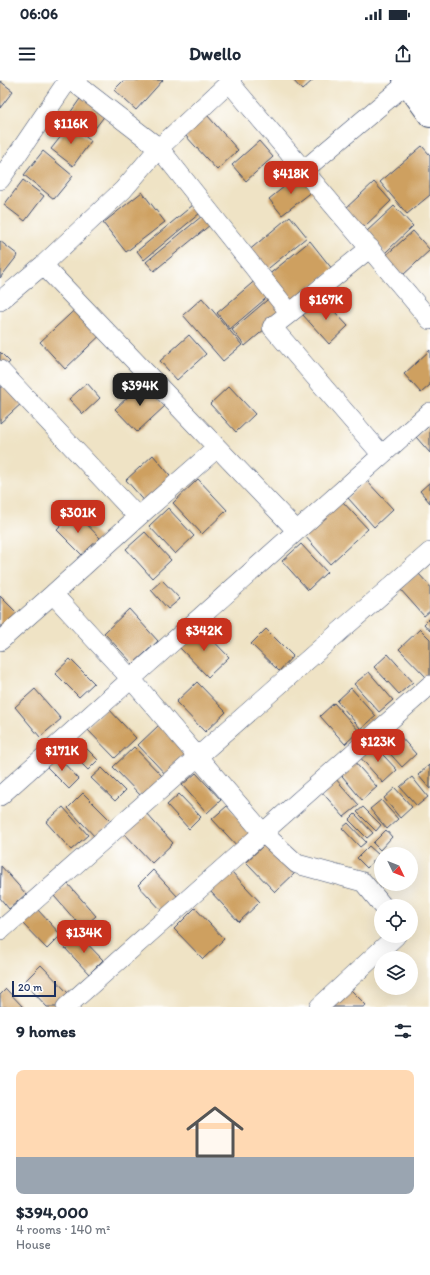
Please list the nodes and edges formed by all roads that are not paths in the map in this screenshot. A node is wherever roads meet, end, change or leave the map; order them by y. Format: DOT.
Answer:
graph roads {
  1 [pos="73,81"];
  2 [pos="231,81"];
  3 [pos="420,85"];
  4 [pos="430,116"];
  5 [pos="159,148"];
  6 [pos="304,170"];
  7 [pos="0,180"];
  8 [pos="370,248"];
  9 [pos="42,265"];
  10 [pos="0,301"];
  11 [pos="290,314"];
  12 [pos="430,320"];
  13 [pos="0,370"];
  14 [pos="430,412"];
  15 [pos="217,448"];
  16 [pos="382,455"];
  17 [pos="138,517"];
  18 [pos="297,531"];
  19 [pos="430,552"];
  20 [pos="53,594"];
  21 [pos="0,641"];
  22 [pos="131,679"];
  23 [pos="430,685"];
  24 [pos="198,757"];
  25 [pos="0,796"];
  26 [pos="263,833"];
  27 [pos="377,899"];
  28 [pos="0,931"];
  29 [pos="388,943"];
  30 [pos="66,1007"];
  31 [pos="319,1007"];
  1 -- 5 [label="street"];
  1 -- 7 [label="street"];
  2 -- 5 [label="street"];
  2 -- 6 [label="street"];
  3 -- 4 [label="main road"];
  3 -- 6 [label="street"];
  5 -- 9 [label="street"];
  5 -- 11 [label="street"];
  6 -- 8 [label="street"];
  8 -- 11 [label="street"];
  8 -- 12 [label="street"];
  9 -- 10 [label="street"];
  9 -- 15 [label="street"];
  11 -- 16 [label="street"];
  13 -- 17 [label="street"];
  14 -- 16 [label="street"];
  15 -- 17 [label="street"];
  15 -- 18 [label="street"];
  16 -- 18 [label="street"];
  17 -- 20 [label="street"];
  18 -- 22 [label="street"];
  19 -- 24 [label="street"];
  20 -- 21 [label="street"];
  20 -- 22 [label="street"];
  22 -- 24 [label="street"];
  22 -- 25 [label="street"];
  23 -- 26 [label="street"];
  24 -- 26 [label="street"];
  24 -- 28 [label="street"];
  26 -- 27 [label="street"];
  26 -- 30 [label="street"];
  29 -- 31 [label="street"];
}
